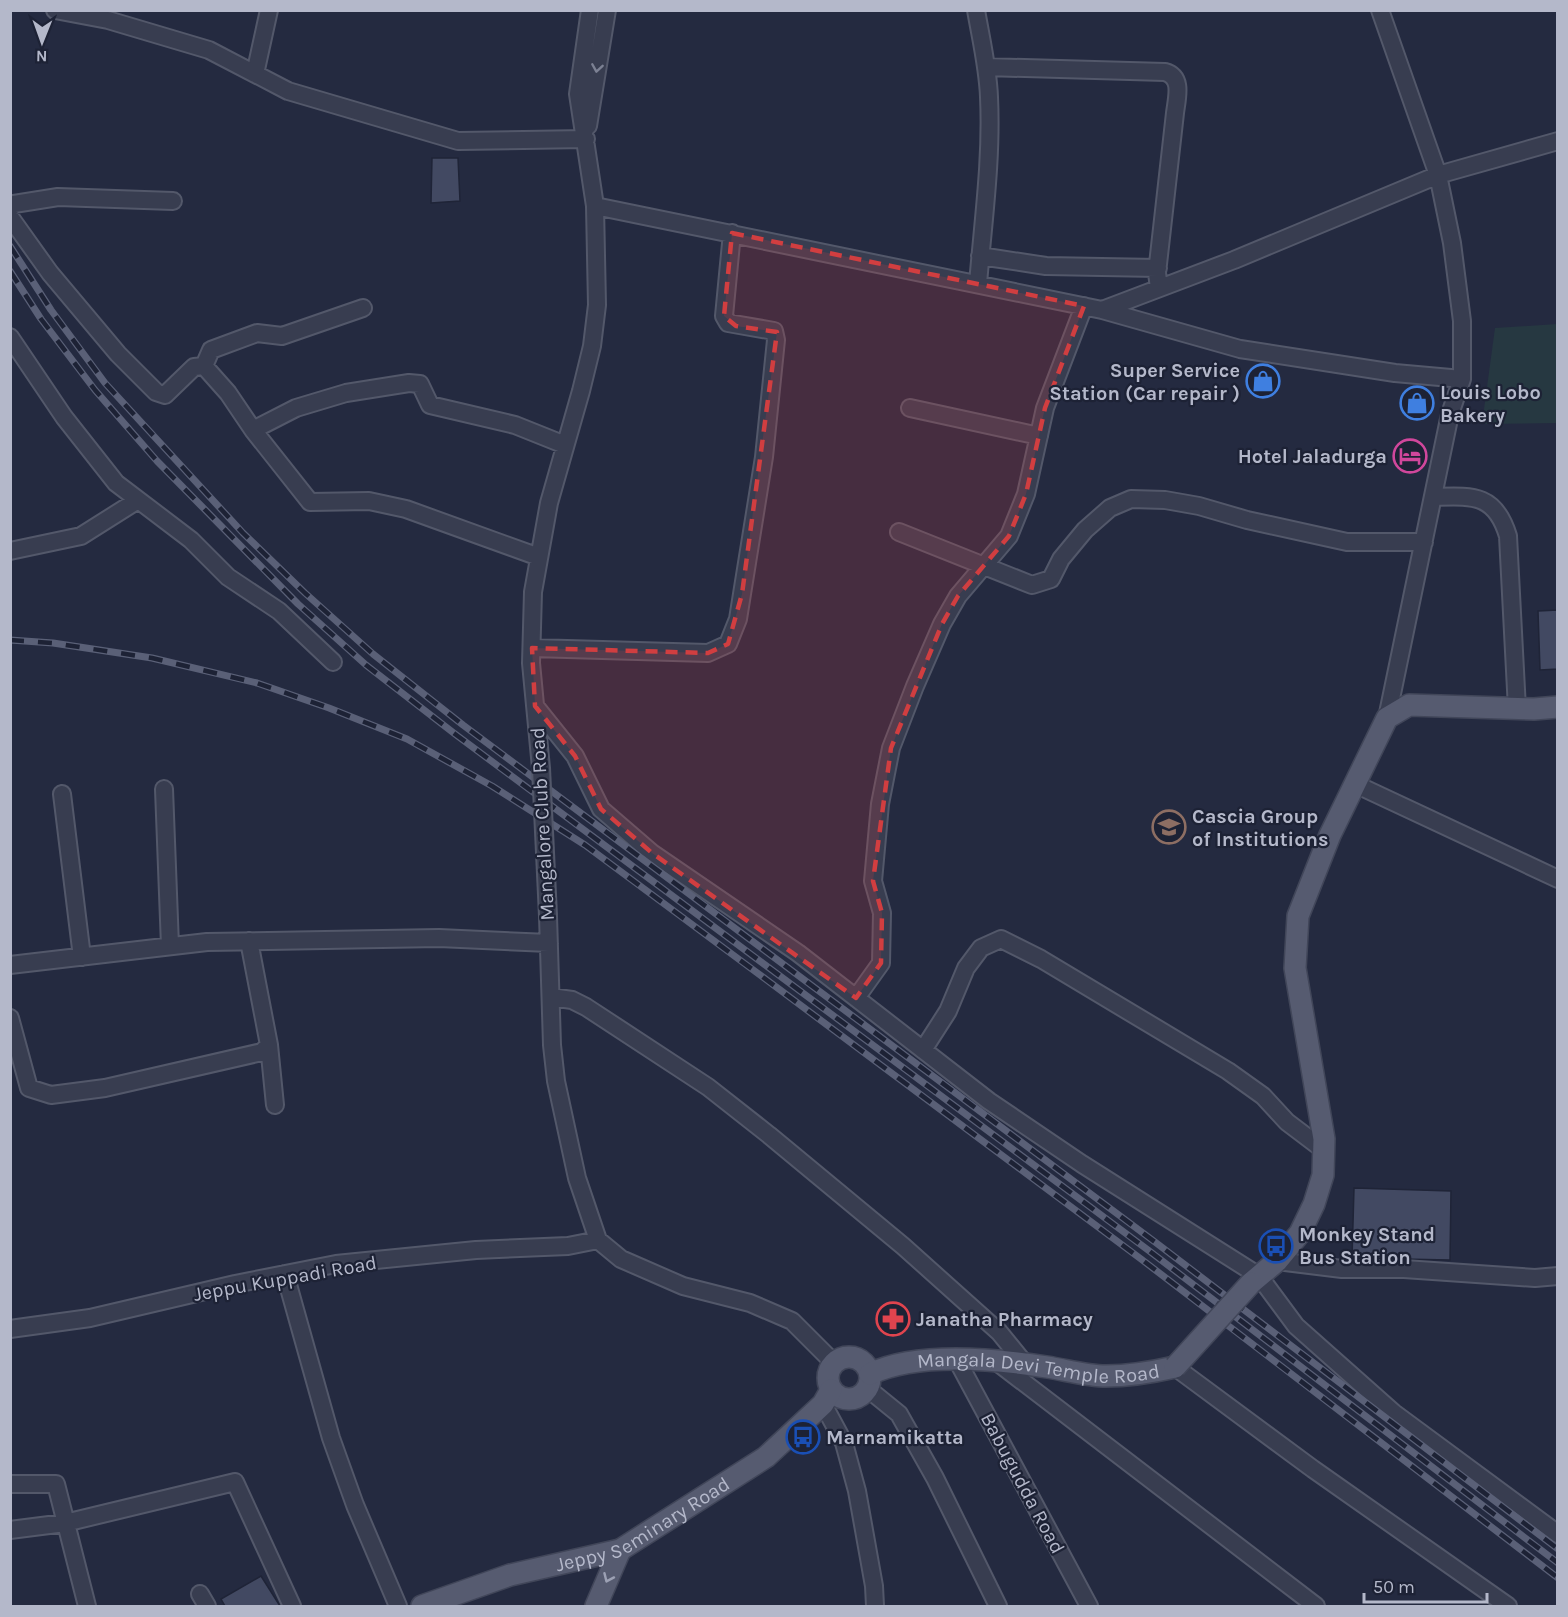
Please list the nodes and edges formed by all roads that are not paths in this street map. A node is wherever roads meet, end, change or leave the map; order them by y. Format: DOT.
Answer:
graph roads {
  1 [pos="55,10"];
  2 [pos="269,10"];
  3 [pos="590,10"];
  4 [pos="607,10"];
  5 [pos="976,10"];
  6 [pos="1380,10"];
  7 [pos="986,67"];
  8 [pos="255,74"];
  9 [pos="586,139"];
  10 [pos="1557,141"];
  11 [pos="1438,175"];
  12 [pos="173,201"];
  13 [pos="595,206"];
  14 [pos="10,209"];
  15 [pos="10,217"];
  16 [pos="732,232"];
  17 [pos="980,256"];
  18 [pos="1158,268"];
  19 [pos="978,284"];
  20 [pos="1159,288"];
  21 [pos="1084,306"];
  22 [pos="363,308"];
  23 [pos="1102,310"];
  24 [pos="10,337"];
  25 [pos="204,366"];
  26 [pos="1461,380"];
  27 [pos="910,408"];
  28 [pos="253,430"];
  29 [pos="1039,436"];
  30 [pos="564,445"];
  31 [pos="1433,497"];
  32 [pos="138,500"];
  33 [pos="899,532"];
  34 [pos="1424,542"];
  35 [pos="10,551"];
  36 [pos="539,556"];
  37 [pos="984,564"];
  38 [pos="532,648"];
  39 [pos="333,662"];
  40 [pos="535,706"];
  41 [pos="1557,707"];
  42 [pos="1517,709"];
  43 [pos="1387,718"];
  44 [pos="1355,784"];
  45 [pos="164,789"];
  46 [pos="62,794"];
  47 [pos="1557,879"];
  48 [pos="249,941"];
  49 [pos="549,943"];
  50 [pos="170,946"];
  51 [pos="82,957"];
  52 [pos="10,965"];
  53 [pos="551,997"];
  54 [pos="856,998"];
  55 [pos="10,1018"];
  56 [pos="269,1045"];
  57 [pos="923,1050"];
  58 [pos="275,1105"];
  59 [pos="1324,1150"];
  60 [pos="598,1240"];
  61 [pos="1277,1261"];
  62 [pos="285,1274"];
  63 [pos="1557,1276"];
  64 [pos="1255,1280"];
  65 [pos="10,1329"];
  66 [pos="957,1360"];
  67 [pos="997,1362"];
  68 [pos="834,1363"];
  69 [pos="1025,1364"];
  70 [pos="1175,1366"];
  71 [pos="869,1381"];
  72 [pos="827,1397"];
  73 [pos="10,1484"];
  74 [pos="65,1523"];
  75 [pos="10,1530"];
  76 [pos="1557,1534"];
  77 [pos="620,1550"];
  78 [pos="87,1606"];
  79 [pos="292,1606"];
  80 [pos="398,1606"];
  81 [pos="422,1606"];
  82 [pos="596,1606"];
  83 [pos="874,1606"];
  84 [pos="998,1606"];
  85 [pos="1089,1606"];
  86 [pos="1316,1606"];
  87 [pos="1508,1606"];
  1 -- 8 [label="street"];
  2 -- 8 [label="street"];
  3 -- 9 [label="street, Mangalore Club Road"];
  4 -- 9 [label="street, Mangalore Club Road, one-way"];
  5 -- 7 [label="street"];
  6 -- 11 [label="street"];
  7 -- 17 [label="street"];
  7 -- 18 [label="street"];
  8 -- 9 [label="street"];
  9 -- 13 [label="street, Mangalore Club Road"];
  10 -- 11 [label="street"];
  11 -- 20 [label="street"];
  11 -- 26 [label="street"];
  12 -- 14 [label="street"];
  13 -- 16 [label="street"];
  13 -- 30 [label="street, Mangalore Club Road"];
  15 -- 25 [label="street"];
  16 -- 19 [label="street"];
  16 -- 38 [label="street"];
  17 -- 18 [label="street"];
  17 -- 19 [label="street"];
  18 -- 20 [label="street"];
  19 -- 21 [label="street"];
  20 -- 23 [label="street"];
  21 -- 23 [label="street"];
  21 -- 29 [label="street"];
  22 -- 25 [label="street"];
  23 -- 26 [label="street"];
  24 -- 32 [label="street"];
  25 -- 28 [label="street"];
  26 -- 31 [label="street"];
  27 -- 29 [label="street"];
  28 -- 30 [label="street"];
  28 -- 36 [label="street"];
  29 -- 37 [label="street"];
  30 -- 36 [label="street, Mangalore Club Road"];
  31 -- 34 [label="street"];
  31 -- 42 [label="street"];
  32 -- 35 [label="street"];
  32 -- 39 [label="street"];
  33 -- 37 [label="street"];
  34 -- 37 [label="street"];
  34 -- 43 [label="street"];
  36 -- 38 [label="street, Mangalore Club Road"];
  37 -- 54 [label="street"];
  38 -- 40 [label="street, Mangalore Club Road"];
  40 -- 49 [label="street, Mangalore Club Road, bridge"];
  40 -- 54 [label="street"];
  41 -- 42 [label="main road"];
  42 -- 43 [label="main road"];
  43 -- 44 [label="main road, Mangala Devi Temple Road"];
  44 -- 47 [label="street"];
  44 -- 59 [label="main road, Mangala Devi Temple Road"];
  45 -- 50 [label="street"];
  46 -- 51 [label="street"];
  48 -- 49 [label="street"];
  48 -- 50 [label="street"];
  48 -- 56 [label="street"];
  49 -- 53 [label="street, Mangalore Club Road"];
  50 -- 51 [label="street"];
  51 -- 52 [label="street"];
  53 -- 60 [label="street, Mangalore Club Road"];
  53 -- 69 [label="street"];
  54 -- 57 [label="street"];
  55 -- 56 [label="street"];
  56 -- 58 [label="street"];
  57 -- 59 [label="street"];
  57 -- 64 [label="street"];
  59 -- 61 [label="main road, Mangala Devi Temple Road"];
  60 -- 62 [label="street, Jeppu Kuppadi Road"];
  60 -- 68 [label="street"];
  61 -- 63 [label="street"];
  61 -- 64 [label="main road, Mangala Devi Temple Road"];
  62 -- 65 [label="street, Jeppu Kuppadi Road"];
  62 -- 80 [label="street"];
  64 -- 70 [label="main road, Mangala Devi Temple Road, bridge"];
  64 -- 76 [label="street"];
  66 -- 67 [label="main road, Mangala Devi Temple Road"];
  66 -- 71 [label="main road, Mangala Devi Temple Road"];
  66 -- 85 [label="street, Babugudda Road"];
  67 -- 69 [label="main road, Mangala Devi Temple Road"];
  67 -- 86 [label="street"];
  68 -- 71 [label="main road"];
  68 -- 72 [label="main road"];
  69 -- 70 [label="main road, Mangala Devi Temple Road"];
  70 -- 87 [label="street"];
  71 -- 72 [label="main road"];
  71 -- 84 [label="street"];
  72 -- 77 [label="main road, Jeppy Seminary Road"];
  72 -- 83 [label="street"];
  73 -- 74 [label="street"];
  74 -- 75 [label="street"];
  74 -- 78 [label="street"];
  74 -- 79 [label="street"];
  77 -- 81 [label="main road, Jeppy Seminary Road"];
  77 -- 82 [label="main road, one-way"];
}
